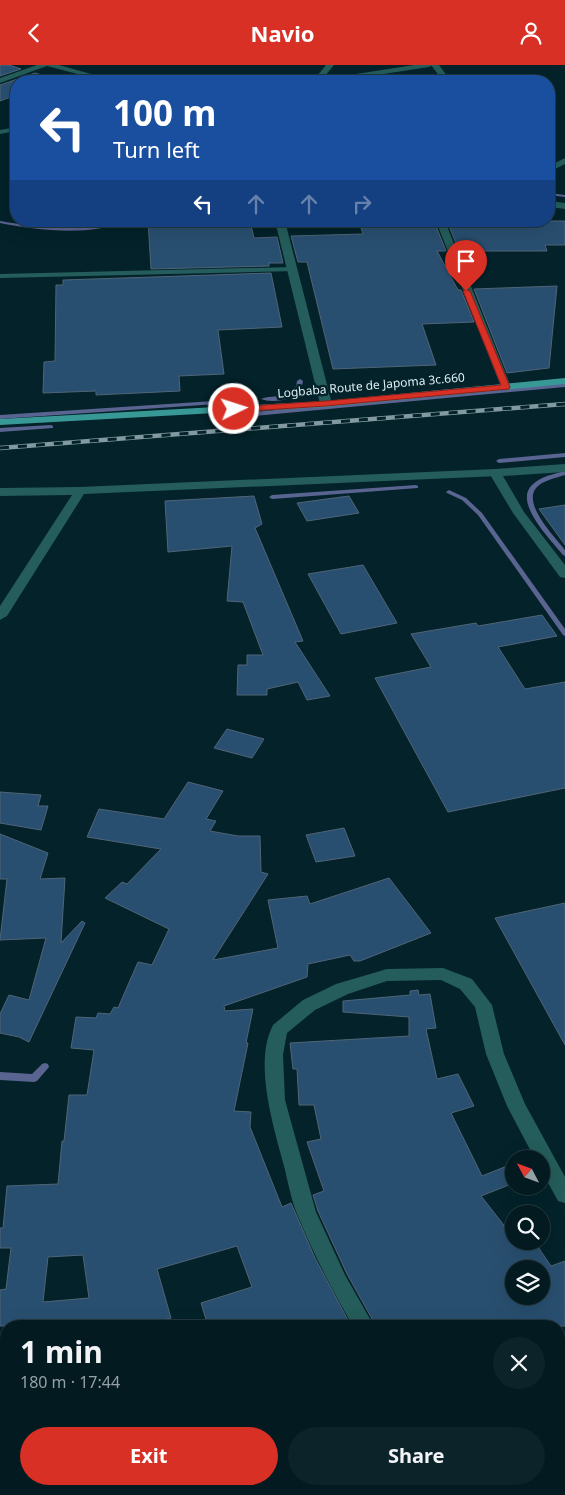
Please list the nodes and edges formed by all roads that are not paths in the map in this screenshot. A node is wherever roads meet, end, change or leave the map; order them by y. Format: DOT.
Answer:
graph roads {
  1 [pos="44,65"];
  2 [pos="50,65"];
  3 [pos="330,65"];
  4 [pos="429,65"];
  5 [pos="434,65"];
  6 [pos="88,67"];
  7 [pos="75,72"];
  8 [pos="16,75"];
  9 [pos="87,75"];
  10 [pos="322,75"];
  11 [pos="363,75"];
  12 [pos="442,75"];
  13 [pos="282,227"];
  14 [pos="442,227"];
  15 [pos="292,269"];
  16 [pos="0,277"];
  17 [pos="565,381"];
  18 [pos="506,387"];
  19 [pos="326,404"];
  20 [pos="0,422"];
  21 [pos="565,468"];
  22 [pos="495,473"];
  23 [pos="80,491"];
  24 [pos="0,492"];
  25 [pos="565,574"];
  26 [pos="0,616"];
  27 [pos="565,1195"];
  28 [pos="361,1320"];
  1 -- 8 [label="street"];
  2 -- 7 [label="street"];
  3 -- 10 [label="street"];
  4 -- 11 [label="street"];
  5 -- 12 [label="street"];
  6 -- 7 [label="street"];
  7 -- 9 [label="street"];
  13 -- 15 [label="street"];
  14 -- 18 [label="street"];
  15 -- 16 [label="lane"];
  15 -- 19 [label="street"];
  17 -- 18 [label="main road, Logbaba Route de Japoma 3c.660"];
  18 -- 19 [label="main road, Logbaba Route de Japoma 3c.660"];
  19 -- 20 [label="main road, Logbaba Route de Japoma 3c.660"];
  21 -- 22 [label="street"];
  22 -- 23 [label="street"];
  22 -- 25 [label="street"];
  23 -- 24 [label="street"];
  23 -- 26 [label="street"];
  27 -- 28 [label="street"];
}
